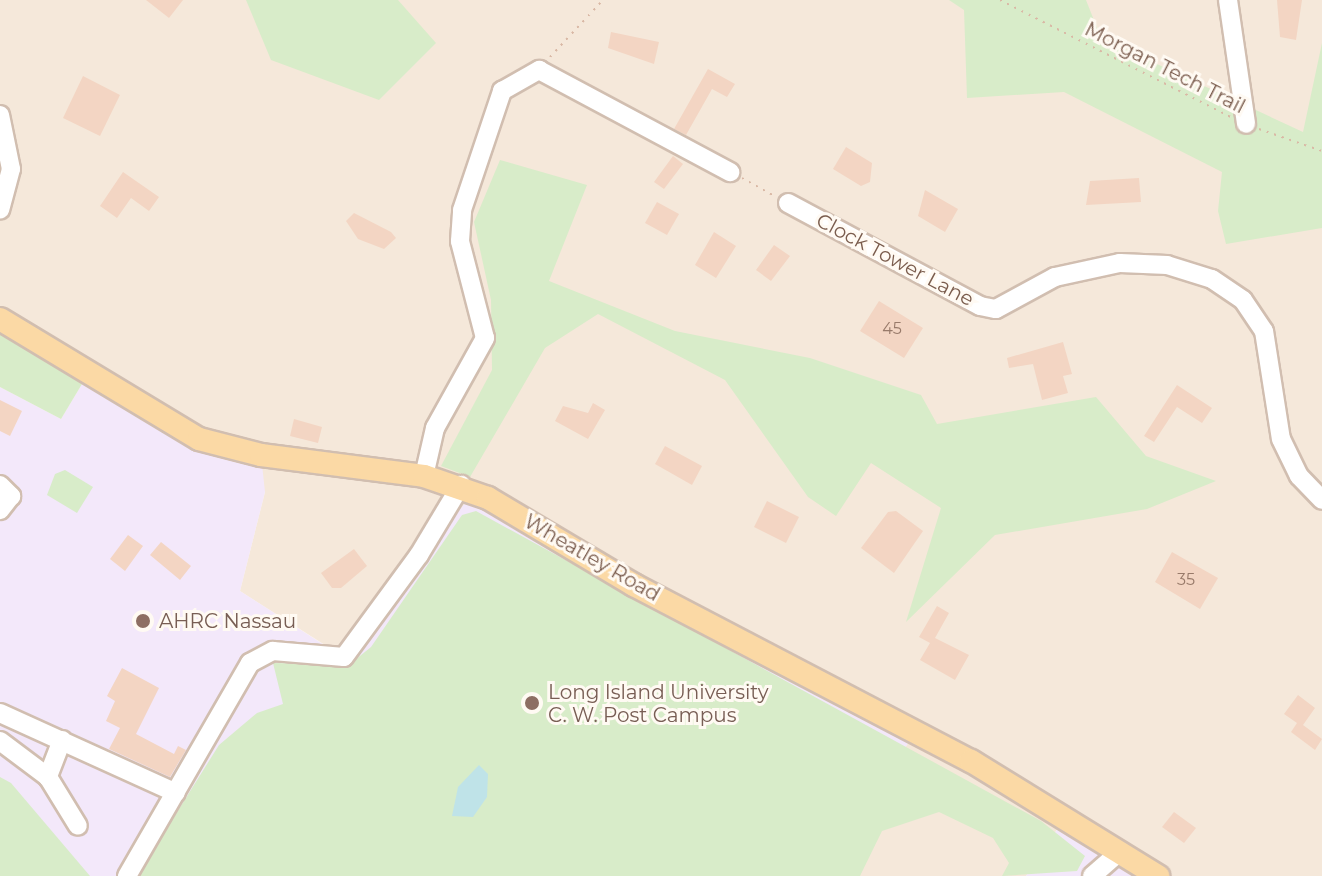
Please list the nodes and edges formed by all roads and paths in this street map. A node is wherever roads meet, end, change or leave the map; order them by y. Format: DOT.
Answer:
graph roads {
  1 [pos="603,0"];
  2 [pos="1000,0"];
  3 [pos="1228,0"];
  4 [pos="539,70"];
  5 [pos="0,115"];
  6 [pos="1246,124"];
  7 [pos="1322,151"];
  8 [pos="730,172"];
  9 [pos="788,203"];
  10 [pos="0,210"];
  11 [pos="0,319"];
  12 [pos="424,476"];
  13 [pos="0,485"];
  14 [pos="461,485"];
  15 [pos="1322,500"];
  16 [pos="0,510"];
  17 [pos="2,717"];
  18 [pos="62,740"];
  19 [pos="0,741"];
  20 [pos="48,777"];
  21 [pos="176,793"];
  22 [pos="78,826"];
  23 [pos="1120,852"];
  24 [pos="127,876"];
  25 [pos="1092,876"];
  26 [pos="1158,876"];
  1 -- 4 [label="path"];
  2 -- 6 [label="path, Morgan Tech Trail"];
  3 -- 6 [label="street"];
  4 -- 8 [label="street"];
  4 -- 12 [label="street"];
  5 -- 10 [label="street"];
  6 -- 7 [label="path, Morgan Tech Trail"];
  8 -- 9 [label="path"];
  9 -- 15 [label="street, Clock Tower Lane"];
  11 -- 12 [label="main road, Wheatley Road"];
  12 -- 14 [label="main road, Wheatley Road"];
  13 -- 16 [label="street"];
  14 -- 21 [label="street"];
  14 -- 23 [label="main road, Wheatley Road"];
  17 -- 18 [label="street"];
  18 -- 20 [label="street"];
  18 -- 21 [label="street"];
  19 -- 20 [label="street"];
  20 -- 22 [label="street"];
  21 -- 24 [label="street"];
  23 -- 25 [label="street"];
  23 -- 26 [label="main road, Wheatley Road"];
}
